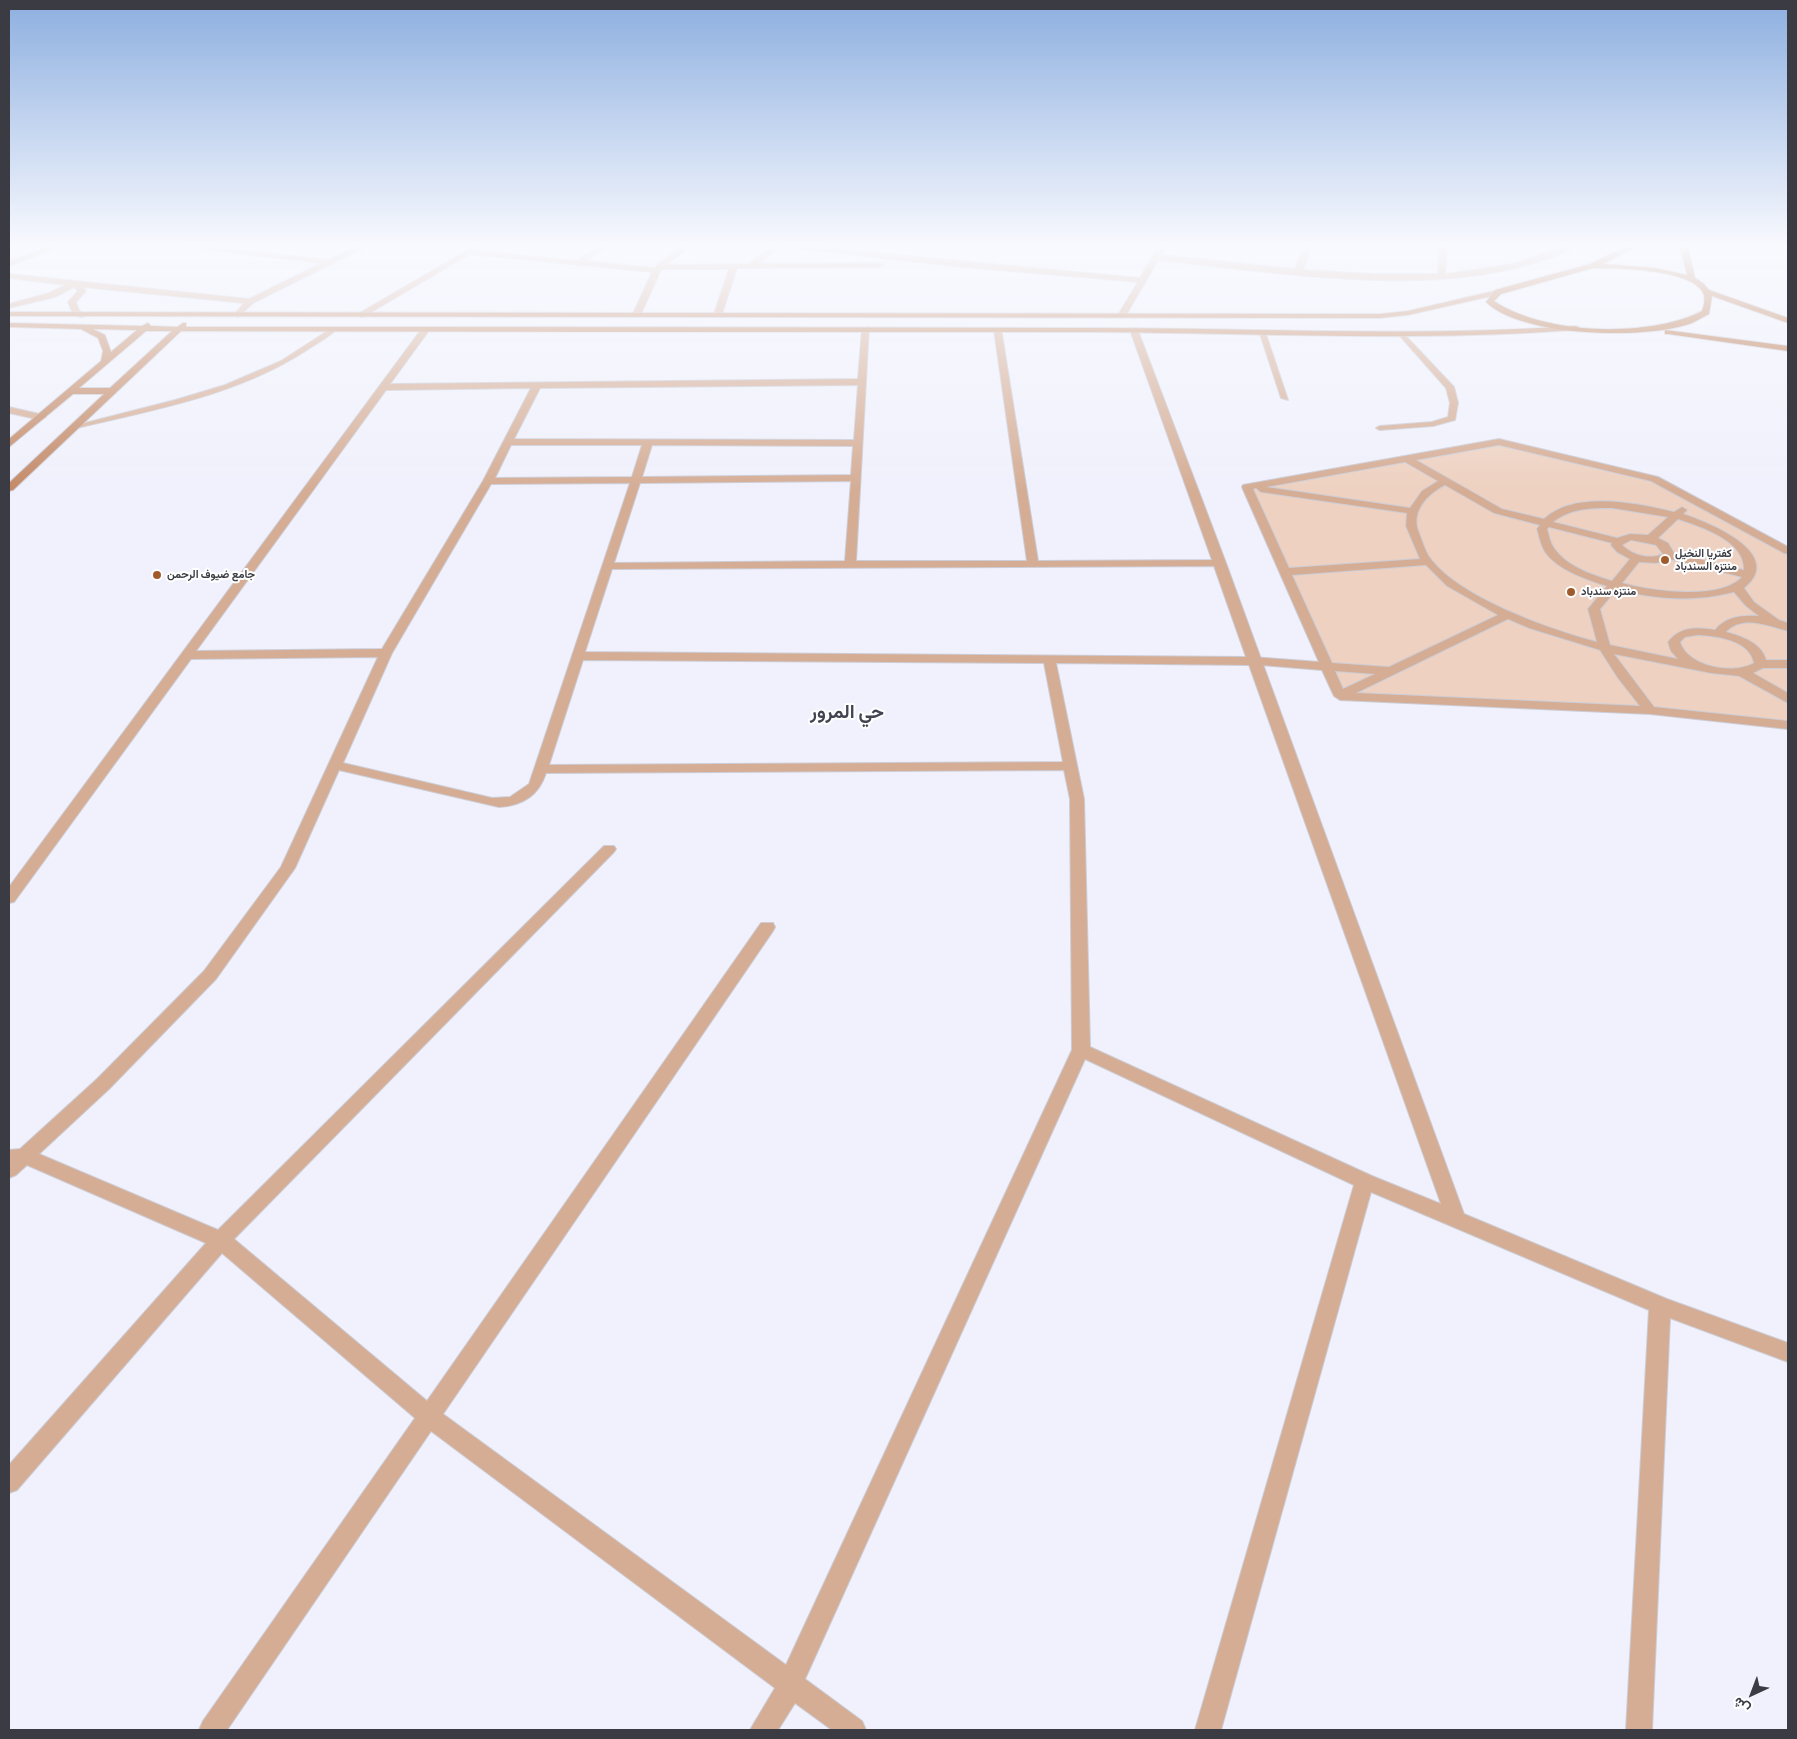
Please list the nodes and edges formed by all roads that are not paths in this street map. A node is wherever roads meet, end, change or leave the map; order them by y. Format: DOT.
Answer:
graph roads {
  1 [pos="84,328"];
  2 [pos="144,328"];
  3 [pos="149,328"];
  4 [pos="578,328"];
  5 [pos="646,328"];
  6 [pos="1574,328"];
  7 [pos="1587,328"];
  8 [pos="1658,328"];
  9 [pos="178,329"];
  10 [pos="258,329"];
  11 [pos="334,329"];
  12 [pos="426,329"];
  13 [pos="866,329"];
  14 [pos="1649,329"];
  15 [pos="998,330"];
  16 [pos="1134,330"];
  17 [pos="1263,334"];
  18 [pos="1402,335"];
  19 [pos="1788,349"];
  20 [pos="152,355"];
  21 [pos="105,362"];
  22 [pos="863,382"];
  23 [pos="538,384"];
  24 [pos="385,387"];
  25 [pos="71,391"];
  26 [pos="114,391"];
  27 [pos="1285,398"];
  28 [pos="9,410"];
  29 [pos="41,417"];
  30 [pos="77,426"];
  31 [pos="1380,428"];
  32 [pos="508,442"];
  33 [pos="648,442"];
  34 [pos="858,443"];
  35 [pos="9,444"];
  36 [pos="1408,460"];
  37 [pos="856,478"];
  38 [pos="488,480"];
  39 [pos="636,480"];
  40 [pos="1445,481"];
  41 [pos="1247,487"];
  42 [pos="9,488"];
  43 [pos="1694,500"];
  44 [pos="1412,511"];
  45 [pos="1677,515"];
  46 [pos="1545,522"];
  47 [pos="1650,539"];
  48 [pos="1618,541"];
  49 [pos="1788,551"];
  50 [pos="1669,555"];
  51 [pos="1637,558"];
  52 [pos="1428,562"];
  53 [pos="1220,563"];
  54 [pos="1033,564"];
  55 [pos="850,565"];
  56 [pos="607,566"];
  57 [pos="1284,572"];
  58 [pos="1749,575"];
  59 [pos="1614,585"];
  60 [pos="1735,587"];
  61 [pos="1507,614"];
  62 [pos="1774,622"];
  63 [pos="1788,628"];
  64 [pos="1718,634"];
  65 [pos="1605,649"];
  66 [pos="386,653"];
  67 [pos="187,656"];
  68 [pos="576,656"];
  69 [pos="1049,659"];
  70 [pos="1252,661"];
  71 [pos="1760,664"];
  72 [pos="1788,664"];
  73 [pos="1326,666"];
  74 [pos="1700,666"];
  75 [pos="1392,671"];
  76 [pos="1742,672"];
  77 [pos="1340,696"];
  78 [pos="1788,699"];
  79 [pos="1650,710"];
  80 [pos="1788,712"];
  81 [pos="1773,723"];
  82 [pos="1788,725"];
  83 [pos="335,765"];
  84 [pos="1070,766"];
  85 [pos="541,769"];
  86 [pos="609,849"];
  87 [pos="9,898"];
  88 [pos="767,927"];
  89 [pos="1081,1050"];
  90 [pos="14,1161"];
  91 [pos="1365,1181"];
  92 [pos="1456,1219"];
  93 [pos="222,1240"];
  94 [pos="1660,1304"];
  95 [pos="1788,1352"];
  96 [pos="429,1416"];
  97 [pos="9,1482"];
  98 [pos="791,1683"];
  99 [pos="212,1730"];
  100 [pos="763,1730"];
  101 [pos="853,1730"];
  102 [pos="1208,1730"];
  103 [pos="1639,1730"];
  1 -- 21 [label="main road"];
  2 -- 21 [label="main road"];
  3 -- 9 [label="main road"];
  4 -- 12 [label="main road"];
  5 -- 13 [label="main road"];
  6 -- 18 [label="main road"];
  7 -- 14 [label="main road"];
  8 -- 14 [label="main road"];
  9 -- 10 [label="main road"];
  9 -- 20 [label="main road"];
  10 -- 11 [label="main road"];
  10 -- 20 [label="main road"];
  11 -- 12 [label="main road"];
  11 -- 30 [label="lane"];
  12 -- 24 [label="street"];
  13 -- 15 [label="main road"];
  13 -- 22 [label="street"];
  14 -- 19 [label="main road"];
  15 -- 16 [label="main road"];
  15 -- 54 [label="street"];
  16 -- 17 [label="main road"];
  16 -- 53 [label="street"];
  17 -- 18 [label="main road"];
  17 -- 27 [label="lane"];
  18 -- 31 [label="lane"];
  20 -- 26 [label="main road"];
  21 -- 25 [label="main road"];
  22 -- 23 [label="street"];
  22 -- 34 [label="street"];
  23 -- 24 [label="street"];
  23 -- 32 [label="street"];
  24 -- 67 [label="street"];
  25 -- 26 [label="main road"];
  25 -- 29 [label="main road"];
  26 -- 30 [label="main road"];
  28 -- 29 [label="street"];
  29 -- 35 [label="main road"];
  30 -- 42 [label="main road"];
  32 -- 33 [label="street"];
  32 -- 38 [label="street"];
  33 -- 34 [label="street"];
  33 -- 39 [label="street"];
  34 -- 37 [label="street"];
  36 -- 40 [label="street"];
  36 -- 41 [label="street"];
  36 -- 43 [label="street"];
  37 -- 39 [label="street"];
  37 -- 55 [label="street"];
  38 -- 39 [label="street"];
  38 -- 66 [label="street"];
  39 -- 56 [label="street"];
  40 -- 44 [label="street"];
  40 -- 46 [label="street"];
  41 -- 44 [label="street"];
  41 -- 57 [label="street"];
  43 -- 45 [label="street"];
  43 -- 49 [label="street"];
  44 -- 52 [label="street"];
  45 -- 46 [label="street"];
  45 -- 47 [label="street"];
  45 -- 58 [label="street"];
  46 -- 48 [label="street"];
  46 -- 59 [label="street"];
  47 -- 48 [label="street"];
  47 -- 50 [label="street"];
  48 -- 51 [label="street"];
  50 -- 51 [label="street"];
  50 -- 58 [label="street"];
  51 -- 59 [label="street"];
  52 -- 57 [label="street"];
  52 -- 61 [label="street"];
  53 -- 54 [label="street"];
  53 -- 70 [label="street"];
  54 -- 55 [label="street"];
  55 -- 56 [label="street"];
  56 -- 68 [label="street"];
  57 -- 73 [label="street"];
  58 -- 60 [label="street"];
  59 -- 60 [label="street"];
  59 -- 65 [label="street"];
  60 -- 62 [label="street"];
  61 -- 65 [label="street"];
  61 -- 75 [label="street"];
  62 -- 63 [label="street"];
  62 -- 64 [label="street"];
  64 -- 71 [label="street"];
  64 -- 74 [label="street"];
  65 -- 74 [label="street"];
  65 -- 79 [label="street"];
  66 -- 67 [label="street"];
  66 -- 83 [label="street"];
  67 -- 87 [label="street"];
  68 -- 69 [label="street"];
  68 -- 85 [label="street"];
  69 -- 70 [label="street"];
  69 -- 84 [label="street"];
  70 -- 73 [label="street"];
  70 -- 92 [label="street"];
  71 -- 72 [label="street"];
  71 -- 76 [label="street"];
  73 -- 75 [label="street"];
  73 -- 77 [label="street"];
  74 -- 76 [label="street"];
  75 -- 77 [label="street"];
  76 -- 78 [label="street"];
  77 -- 79 [label="street"];
  79 -- 81 [label="street"];
  80 -- 81 [label="street"];
  81 -- 82 [label="street"];
  83 -- 85 [label="street"];
  83 -- 90 [label="street"];
  84 -- 85 [label="street"];
  84 -- 89 [label="street"];
  86 -- 93 [label="street"];
  88 -- 96 [label="street"];
  89 -- 91 [label="street"];
  89 -- 98 [label="street"];
  90 -- 93 [label="street"];
  91 -- 92 [label="street"];
  91 -- 102 [label="street"];
  92 -- 94 [label="street"];
  93 -- 96 [label="street"];
  93 -- 97 [label="street"];
  94 -- 95 [label="street"];
  94 -- 103 [label="street"];
  96 -- 98 [label="street"];
  96 -- 99 [label="street"];
  98 -- 100 [label="street"];
  98 -- 101 [label="street"];
}
